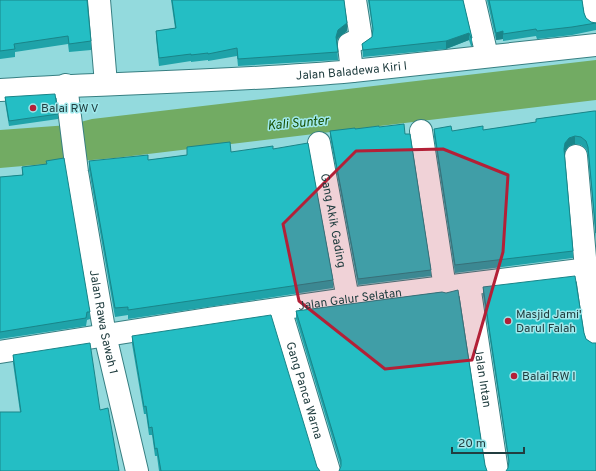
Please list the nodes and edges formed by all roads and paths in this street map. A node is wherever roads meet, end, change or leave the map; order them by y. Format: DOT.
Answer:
graph roads {
  1 [pos="99,0"];
  2 [pos="355,0"];
  3 [pos="474,0"];
  4 [pos="593,0"];
  5 [pos="596,18"];
  6 [pos="596,45"];
  7 [pos="487,56"];
  8 [pos="352,71"];
  9 [pos="106,84"];
  10 [pos="0,90"];
  11 [pos="67,93"];
  12 [pos="421,131"];
  13 [pos="319,143"];
  14 [pos="576,156"];
  15 [pos="591,269"];
  16 [pos="469,285"];
  17 [pos="445,288"];
  18 [pos="348,299"];
  19 [pos="280,309"];
  20 [pos="105,335"];
  21 [pos="596,339"];
  22 [pos="0,352"];
  23 [pos="136,471"];
  24 [pos="329,471"];
  25 [pos="497,471"];
  1 -- 9 [label="street"];
  2 -- 8 [label="street"];
  3 -- 7 [label="street"];
  4 -- 5 [label="street"];
  6 -- 7 [label="street, Jalan Baladewa Kiri I"];
  7 -- 8 [label="street, Jalan Baladewa Kiri I"];
  8 -- 9 [label="street, Jalan Baladewa Kiri I"];
  9 -- 11 [label="street, Jalan Baladewa Kiri I"];
  10 -- 11 [label="street, Jalan Baladewa Kiri I"];
  11 -- 20 [label="street, Jalan Rawa Sawah 1"];
  12 -- 17 [label="street"];
  13 -- 18 [label="street, Gang Akik Gading"];
  14 -- 15 [label="street"];
  15 -- 16 [label="street, Jalan Galur Selatan"];
  15 -- 21 [label="street"];
  16 -- 17 [label="street, Jalan Galur Selatan"];
  16 -- 25 [label="street, Jalan Intan"];
  17 -- 18 [label="street, Jalan Galur Selatan"];
  18 -- 19 [label="street, Jalan Galur Selatan"];
  19 -- 20 [label="street, Jalan Galur Selatan"];
  19 -- 24 [label="street, Gang Panca Warna"];
  20 -- 22 [label="street, Jalan Galur Selatan"];
  20 -- 23 [label="street, Jalan Rawa Sawah 1"];
}
